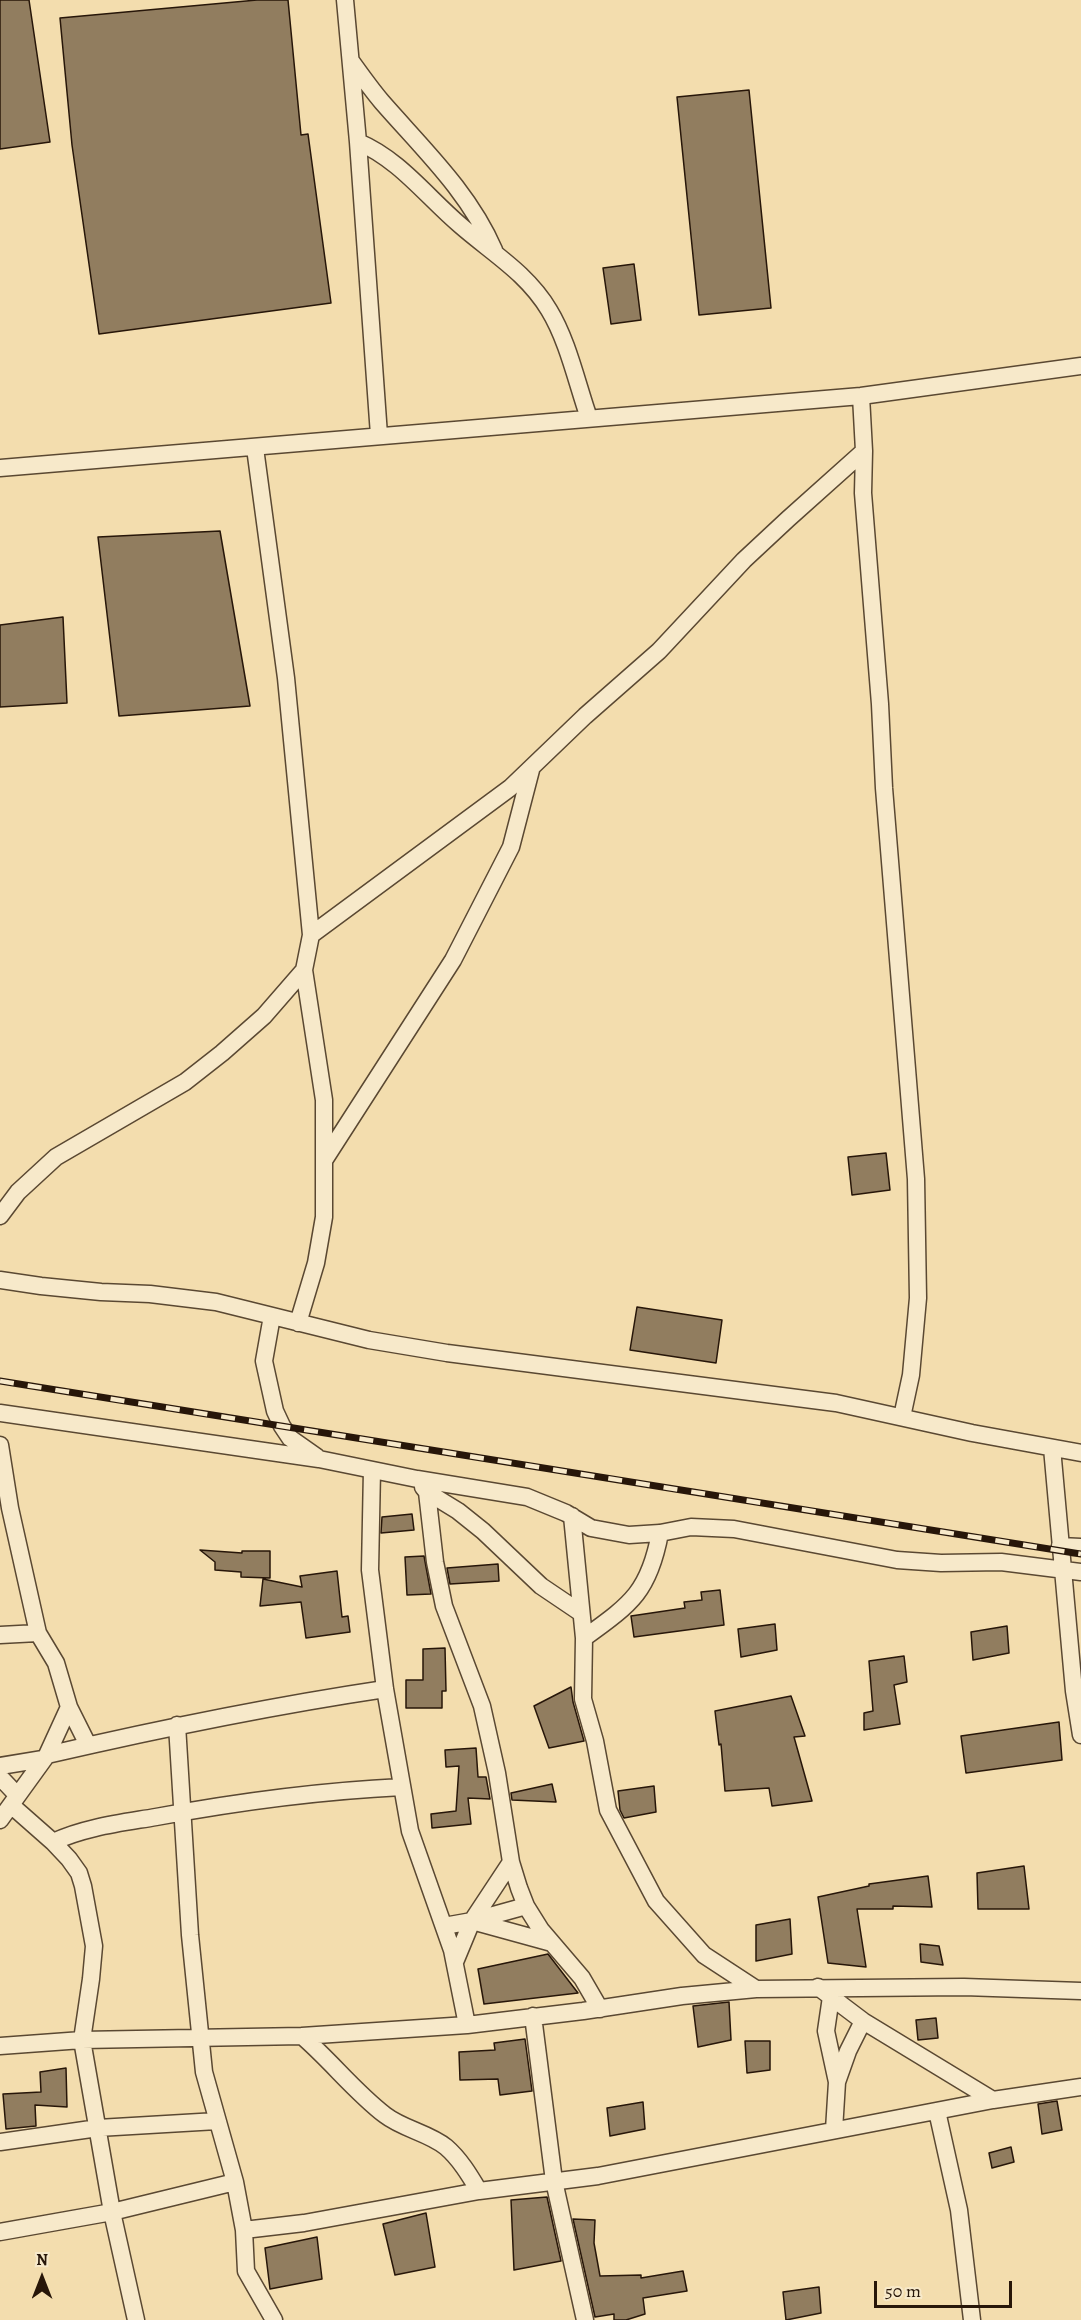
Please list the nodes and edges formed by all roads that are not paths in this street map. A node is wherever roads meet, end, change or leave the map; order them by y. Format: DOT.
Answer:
graph roads {
  1 [pos="345,0"];
  2 [pos="350,60"];
  3 [pos="358,142"];
  4 [pos="494,251"];
  5 [pos="1081,366"];
  6 [pos="861,396"];
  7 [pos="589,418"];
  8 [pos="379,435"];
  9 [pos="255,448"];
  10 [pos="864,451"];
  11 [pos="0,468"];
  12 [pos="531,770"];
  13 [pos="311,935"];
  14 [pos="304,970"];
  15 [pos="325,1159"];
  16 [pos="18,1192"];
  17 [pos="0,1200"];
  18 [pos="0,1216"];
  19 [pos="0,1280"];
  20 [pos="272,1316"];
  21 [pos="298,1323"];
  22 [pos="0,1413"];
  23 [pos="902,1417"];
  24 [pos="0,1445"];
  25 [pos="1052,1449"];
  26 [pos="1081,1453"];
  27 [pos="319,1459"];
  28 [pos="372,1470"];
  29 [pos="422,1485"];
  30 [pos="572,1516"];
  31 [pos="660,1533"];
  32 [pos="1060,1546"];
  33 [pos="1081,1547"];
  34 [pos="1062,1569"];
  35 [pos="1081,1572"];
  36 [pos="581,1613"];
  37 [pos="38,1633"];
  38 [pos="0,1635"];
  39 [pos="584,1638"];
  40 [pos="384,1689"];
  41 [pos="1078,1695"];
  42 [pos="69,1707"];
  43 [pos="177,1725"];
  44 [pos="1081,1735"];
  45 [pos="88,1745"];
  46 [pos="45,1757"];
  47 [pos="0,1767"];
  48 [pos="0,1777"];
  49 [pos="402,1787"];
  50 [pos="6,1810"];
  51 [pos="184,1812"];
  52 [pos="53,1842"];
  53 [pos="512,1862"];
  54 [pos="526,1906"];
  55 [pos="472,1921"];
  56 [pos="444,1926"];
  57 [pos="554,1944"];
  58 [pos="454,1962"];
  59 [pos="756,1989"];
  60 [pos="1081,1990"];
  61 [pos="824,1992"];
  62 [pos="600,2009"];
  63 [pos="533,2016"];
  64 [pos="863,2021"];
  65 [pos="467,2025"];
  66 [pos="303,2036"];
  67 [pos="200,2038"];
  68 [pos="82,2040"];
  69 [pos="0,2046"];
  70 [pos="1081,2087"];
  71 [pos="836,2090"];
  72 [pos="993,2100"];
  73 [pos="937,2111"];
  74 [pos="218,2121"];
  75 [pos="861,2125"];
  76 [pos="98,2128"];
  77 [pos="834,2130"];
  78 [pos="0,2142"];
  79 [pos="554,2181"];
  80 [pos="236,2182"];
  81 [pos="479,2191"];
  82 [pos="112,2212"];
  83 [pos="244,2230"];
  84 [pos="0,2232"];
  85 [pos="136,2320"];
  86 [pos="274,2320"];
  87 [pos="585,2320"];
  88 [pos="972,2320"];
  1 -- 2 [label="street"];
  2 -- 3 [label="street"];
  2 -- 4 [label="street"];
  3 -- 4 [label="street"];
  3 -- 8 [label="street"];
  4 -- 7 [label="street"];
  5 -- 6 [label="street"];
  6 -- 7 [label="street"];
  6 -- 10 [label="street"];
  7 -- 8 [label="street"];
  8 -- 9 [label="street"];
  9 -- 11 [label="street"];
  9 -- 13 [label="street"];
  10 -- 12 [label="street"];
  10 -- 23 [label="street"];
  12 -- 13 [label="street"];
  12 -- 15 [label="street"];
  13 -- 14 [label="street"];
  14 -- 15 [label="street"];
  14 -- 16 [label="street"];
  15 -- 21 [label="street"];
  16 -- 17 [label="street"];
  16 -- 18 [label="street"];
  19 -- 20 [label="street"];
  20 -- 21 [label="street"];
  20 -- 27 [label="street"];
  21 -- 23 [label="street"];
  22 -- 27 [label="street"];
  23 -- 25 [label="street"];
  24 -- 37 [label="street"];
  25 -- 26 [label="street"];
  25 -- 32 [label="street"];
  27 -- 28 [label="street"];
  28 -- 29 [label="street"];
  28 -- 40 [label="street"];
  29 -- 30 [label="street"];
  29 -- 36 [label="street"];
  29 -- 53 [label="street"];
  30 -- 31 [label="street"];
  30 -- 36 [label="street"];
  31 -- 34 [label="street"];
  31 -- 39 [label="street"];
  32 -- 33 [label="street"];
  32 -- 34 [label="street"];
  34 -- 35 [label="street"];
  34 -- 41 [label="street"];
  36 -- 39 [label="street"];
  37 -- 38 [label="street"];
  37 -- 42 [label="street"];
  39 -- 59 [label="street"];
  40 -- 43 [label="street"];
  40 -- 49 [label="street"];
  41 -- 44 [label="street"];
  42 -- 45 [label="street"];
  42 -- 46 [label="street"];
  43 -- 45 [label="street"];
  43 -- 51 [label="street"];
  45 -- 46 [label="street"];
  46 -- 47 [label="street"];
  46 -- 50 [label="street"];
  48 -- 50 [label="street"];
  49 -- 51 [label="street"];
  49 -- 56 [label="street"];
  50 -- 52 [label="street"];
  51 -- 52 [label="street"];
  51 -- 67 [label="street"];
  52 -- 68 [label="street"];
  53 -- 54 [label="street"];
  53 -- 55 [label="street"];
  54 -- 55 [label="street"];
  54 -- 57 [label="street"];
  55 -- 56 [label="street"];
  55 -- 57 [label="street"];
  55 -- 58 [label="street"];
  56 -- 58 [label="street"];
  57 -- 62 [label="street"];
  58 -- 65 [label="street"];
  59 -- 61 [label="street"];
  59 -- 62 [label="street"];
  60 -- 61 [label="street"];
  61 -- 64 [label="street"];
  61 -- 71 [label="street"];
  62 -- 63 [label="street"];
  63 -- 65 [label="street"];
  63 -- 79 [label="street"];
  64 -- 71 [label="street"];
  64 -- 72 [label="street"];
  65 -- 66 [label="street"];
  66 -- 67 [label="street"];
  66 -- 81 [label="street"];
  67 -- 68 [label="street"];
  67 -- 74 [label="street"];
  68 -- 69 [label="street"];
  68 -- 76 [label="street"];
  70 -- 72 [label="street"];
  71 -- 75 [label="street"];
  71 -- 77 [label="street"];
  72 -- 73 [label="street"];
  73 -- 75 [label="street"];
  73 -- 88 [label="street"];
  74 -- 76 [label="street"];
  74 -- 80 [label="street"];
  75 -- 77 [label="street"];
  76 -- 78 [label="street"];
  76 -- 82 [label="street"];
  77 -- 79 [label="street"];
  79 -- 81 [label="street"];
  79 -- 87 [label="street"];
  80 -- 82 [label="street"];
  80 -- 83 [label="street"];
  81 -- 83 [label="street"];
  82 -- 84 [label="street"];
  82 -- 85 [label="street"];
  83 -- 86 [label="street"];
}
